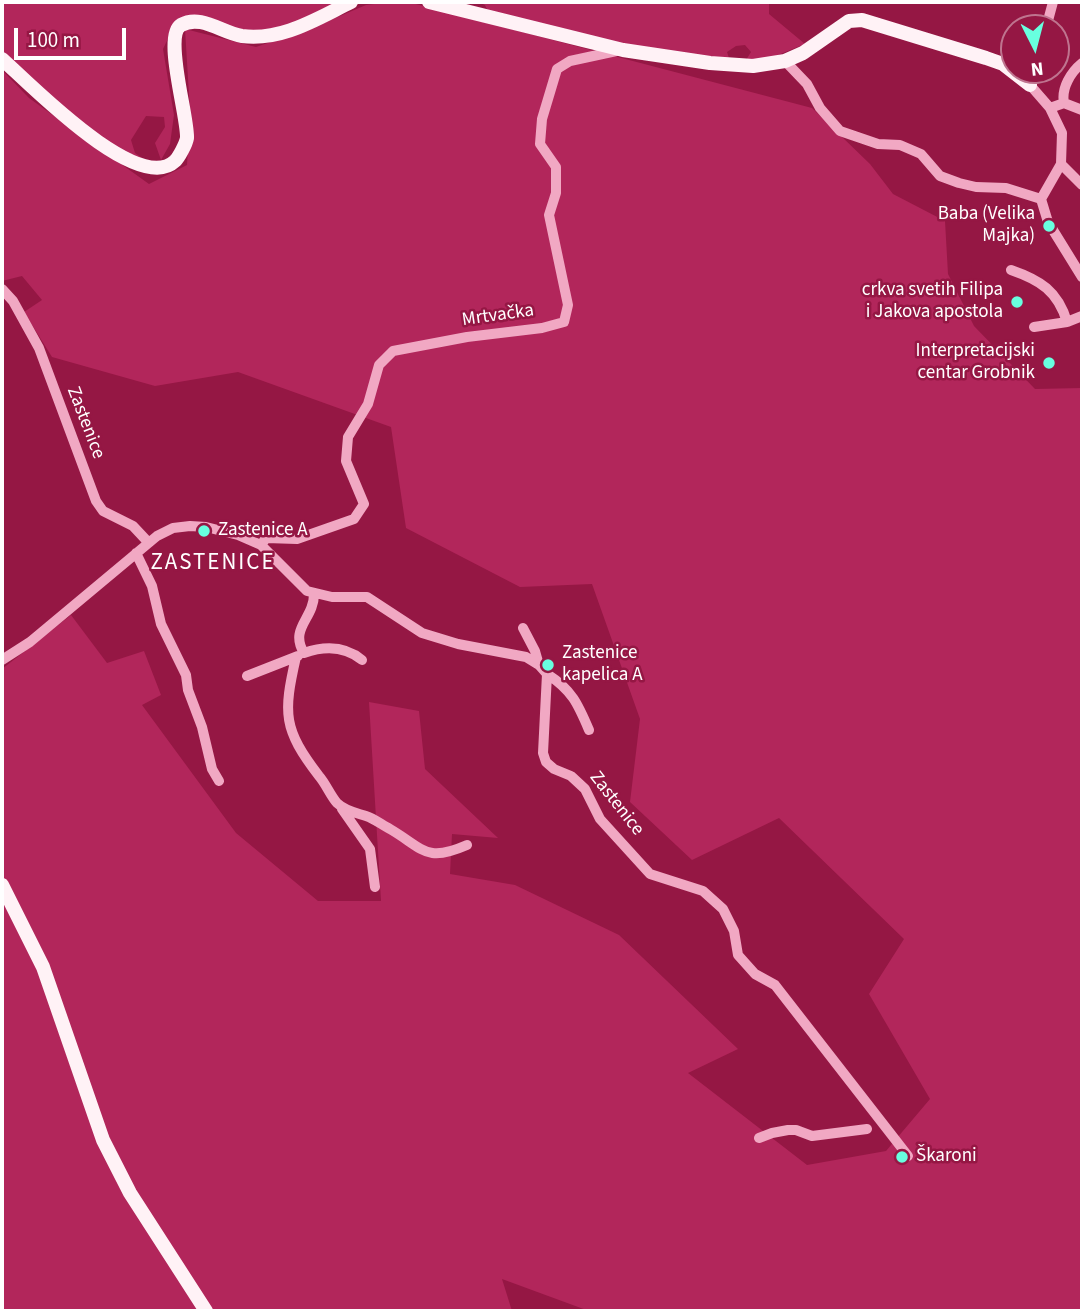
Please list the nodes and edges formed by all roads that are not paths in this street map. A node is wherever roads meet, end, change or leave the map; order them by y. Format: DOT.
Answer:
graph roads {
  1 [pos="351,2"];
  2 [pos="429,2"];
  3 [pos="623,50"];
  4 [pos="2,59"];
  5 [pos="785,61"];
  6 [pos="1082,63"];
  7 [pos="1030,85"];
  8 [pos="1063,103"];
  9 [pos="1050,108"];
  10 [pos="1082,110"];
  11 [pos="1061,164"];
  12 [pos="1082,185"];
  13 [pos="1041,199"];
  14 [pos="1011,270"];
  15 [pos="1082,277"];
  16 [pos="6,293"];
  17 [pos="1082,316"];
  18 [pos="1067,322"];
  19 [pos="1034,327"];
  20 [pos="148,542"];
  21 [pos="261,545"];
  22 [pos="136,553"];
  23 [pos="314,594"];
  24 [pos="523,628"];
  25 [pos="300,655"];
  26 [pos="2,660"];
  27 [pos="362,660"];
  28 [pos="539,665"];
  29 [pos="547,674"];
  30 [pos="247,676"];
  31 [pos="589,730"];
  32 [pos="219,781"];
  33 [pos="338,804"];
  34 [pos="467,845"];
  35 [pos="2,885"];
  36 [pos="375,887"];
  37 [pos="874,1114"];
  38 [pos="885,1126"];
  39 [pos="867,1129"];
  40 [pos="759,1138"];
  41 [pos="908,1156"];
  42 [pos="206,1311"];
  1 -- 4 [label="main road"];
  2 -- 3 [label="main road"];
  3 -- 5 [label="main road"];
  3 -- 21 [label="street, Mrtvačka"];
  5 -- 7 [label="main road"];
  5 -- 13 [label="street"];
  6 -- 8 [label="street"];
  7 -- 9 [label="street"];
  8 -- 9 [label="street"];
  8 -- 10 [label="street"];
  9 -- 11 [label="street"];
  11 -- 12 [label="street"];
  11 -- 13 [label="street"];
  13 -- 15 [label="street"];
  14 -- 18 [label="street"];
  16 -- 20 [label="street, Zastenice"];
  17 -- 18 [label="street"];
  18 -- 19 [label="street"];
  20 -- 21 [label="street"];
  20 -- 22 [label="street"];
  21 -- 23 [label="street"];
  22 -- 26 [label="street"];
  22 -- 32 [label="street"];
  23 -- 25 [label="street"];
  23 -- 28 [label="street"];
  24 -- 28 [label="street"];
  25 -- 27 [label="street"];
  25 -- 30 [label="street"];
  25 -- 33 [label="street"];
  28 -- 29 [label="street"];
  29 -- 31 [label="street"];
  29 -- 37 [label="street, Zastenice"];
  33 -- 34 [label="street"];
  33 -- 36 [label="street"];
  35 -- 42 [label="main road"];
  37 -- 38 [label="street, Zastenice"];
  37 -- 39 [label="street"];
  38 -- 39 [label="street"];
  38 -- 41 [label="street, Zastenice"];
  39 -- 40 [label="street"];
}
